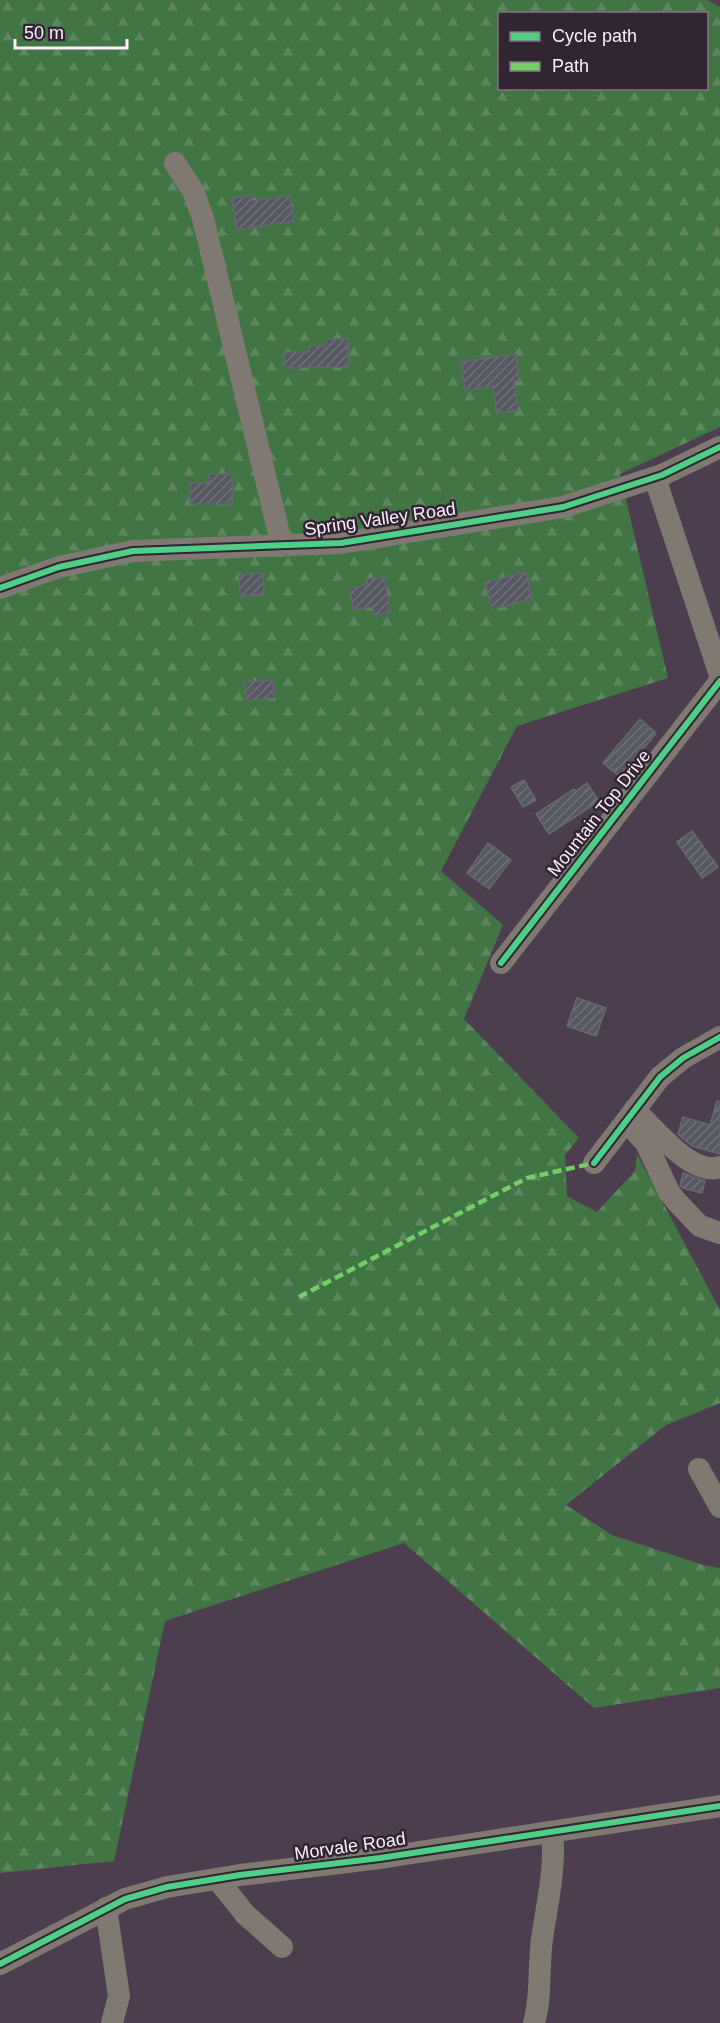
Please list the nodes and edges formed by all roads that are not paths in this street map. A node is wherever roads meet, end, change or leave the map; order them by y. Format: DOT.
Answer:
graph roads {
  1 [pos="175,163"];
  2 [pos="720,447"];
  3 [pos="655,478"];
  4 [pos="282,546"];
  5 [pos="0,588"];
  6 [pos="720,675"];
  7 [pos="720,681"];
  8 [pos="501,963"];
  9 [pos="720,1037"];
  10 [pos="630,1115"];
  11 [pos="594,1163"];
  12 [pos="720,1167"];
  13 [pos="720,1233"];
  14 [pos="699,1469"];
  15 [pos="720,1507"];
  16 [pos="720,1806"];
  17 [pos="552,1832"];
  18 [pos="217,1879"];
  19 [pos="106,1908"];
  20 [pos="282,1947"];
  21 [pos="0,1964"];
  22 [pos="112,2023"];
  23 [pos="534,2023"];
  1 -- 4 [label="street"];
  2 -- 3 [label="street, Spring Valley Road"];
  3 -- 4 [label="street, Spring Valley Road"];
  3 -- 6 [label="street"];
  4 -- 5 [label="street, Spring Valley Road"];
  7 -- 8 [label="street, Mountain Top Drive"];
  9 -- 10 [label="street"];
  10 -- 11 [label="street"];
  10 -- 12 [label="street"];
  10 -- 13 [label="street"];
  14 -- 15 [label="street"];
  16 -- 17 [label="street, Morvale Road"];
  17 -- 18 [label="street, Morvale Road"];
  17 -- 23 [label="street"];
  18 -- 19 [label="street, Morvale Road"];
  18 -- 20 [label="street"];
  19 -- 21 [label="street, Morvale Road"];
  19 -- 22 [label="street"];
}
